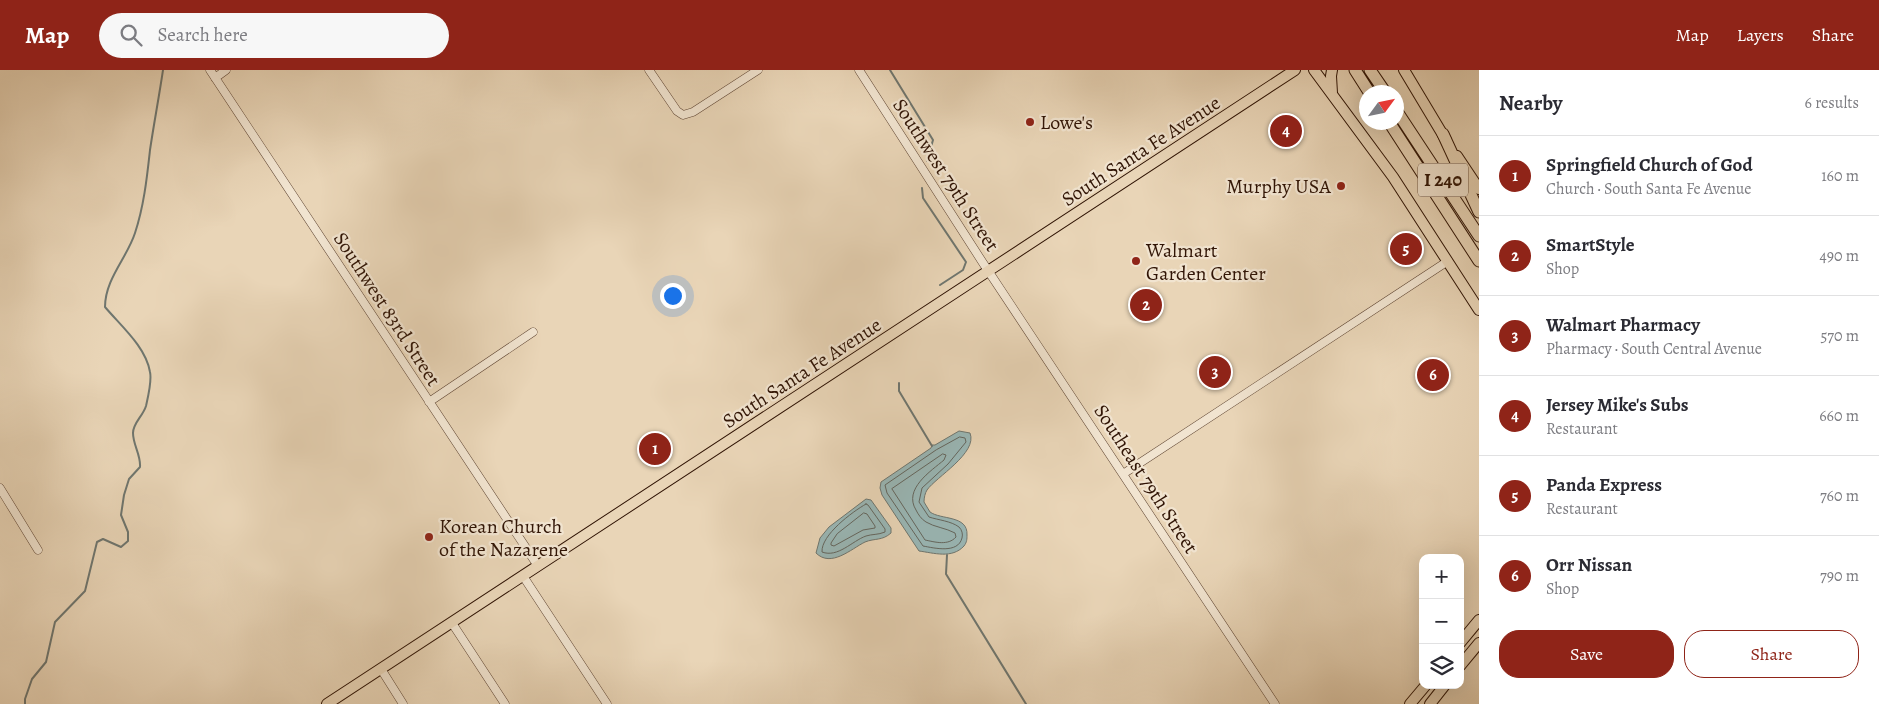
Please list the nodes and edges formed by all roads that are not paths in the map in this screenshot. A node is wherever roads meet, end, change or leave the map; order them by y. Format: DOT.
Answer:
graph roads {
  1 [pos="210,70"];
  2 [pos="226,70"];
  3 [pos="649,70"];
  4 [pos="758,70"];
  5 [pos="858,70"];
  6 [pos="1295,70"];
  7 [pos="1314,70"];
  8 [pos="1332,70"];
  9 [pos="1355,70"];
  10 [pos="1370,70"];
  11 [pos="1404,70"];
  12 [pos="215,78"];
  13 [pos="1365,85"];
  14 [pos="1380,85"];
  15 [pos="1332,94"];
  16 [pos="1404,122"];
  17 [pos="1393,130"];
  18 [pos="1443,134"];
  19 [pos="1479,189"];
  20 [pos="1479,212"];
  21 [pos="1479,236"];
  22 [pos="1448,261"];
  23 [pos="1479,261"];
  24 [pos="989,271"];
  25 [pos="1479,310"];
  26 [pos="533,332"];
  27 [pos="429,402"];
  28 [pos="1123,474"];
  29 [pos="0,488"];
  30 [pos="38,550"];
  31 [pos="538,566"];
  32 [pos="523,576"];
  33 [pos="1479,620"];
  34 [pos="452,623"];
  35 [pos="1464,638"];
  36 [pos="1479,643"];
  37 [pos="1464,661"];
  38 [pos="380,669"];
  39 [pos="1423,689"];
  40 [pos="1442,689"];
  41 [pos="327,704"];
  42 [pos="403,704"];
  43 [pos="505,704"];
  44 [pos="607,704"];
  45 [pos="1275,704"];
  46 [pos="1410,704"];
  47 [pos="1430,704"];
  1 -- 12 [label="street, Southwest 83rd Street"];
  2 -- 12 [label="street"];
  3 -- 4 [label="street"];
  5 -- 24 [label="street, Southwest 79th Street"];
  6 -- 24 [label="main road, South Santa Fe Avenue"];
  7 -- 15 [label="main road"];
  8 -- 15 [label="main road"];
  9 -- 13 [label="highway"];
  10 -- 14 [label="highway"];
  11 -- 18 [label="main road"];
  12 -- 27 [label="street, Southwest 83rd Street"];
  15 -- 22 [label="main road"];
  16 -- 21 [label="highway, I 240"];
  17 -- 23 [label="highway, I 240"];
  18 -- 19 [label="main road"];
  18 -- 20 [label="highway"];
  22 -- 25 [label="main road"];
  22 -- 28 [label="street"];
  24 -- 28 [label="street, Southeast 79th Street"];
  24 -- 31 [label="main road, South Santa Fe Avenue"];
  26 -- 27 [label="street"];
  27 -- 31 [label="street, Southwest 83rd Street"];
  28 -- 45 [label="street, Southeast 79th Street"];
  29 -- 30 [label="street"];
  31 -- 32 [label="main road, South Santa Fe Avenue"];
  32 -- 34 [label="main road, South Santa Fe Avenue"];
  32 -- 44 [label="street"];
  33 -- 35 [label="main road"];
  34 -- 38 [label="main road, South Santa Fe Avenue"];
  34 -- 43 [label="street"];
  36 -- 37 [label="main road"];
  38 -- 41 [label="main road, South Santa Fe Avenue"];
  38 -- 42 [label="street"];
  39 -- 46 [label="main road"];
  40 -- 47 [label="main road"];
}
